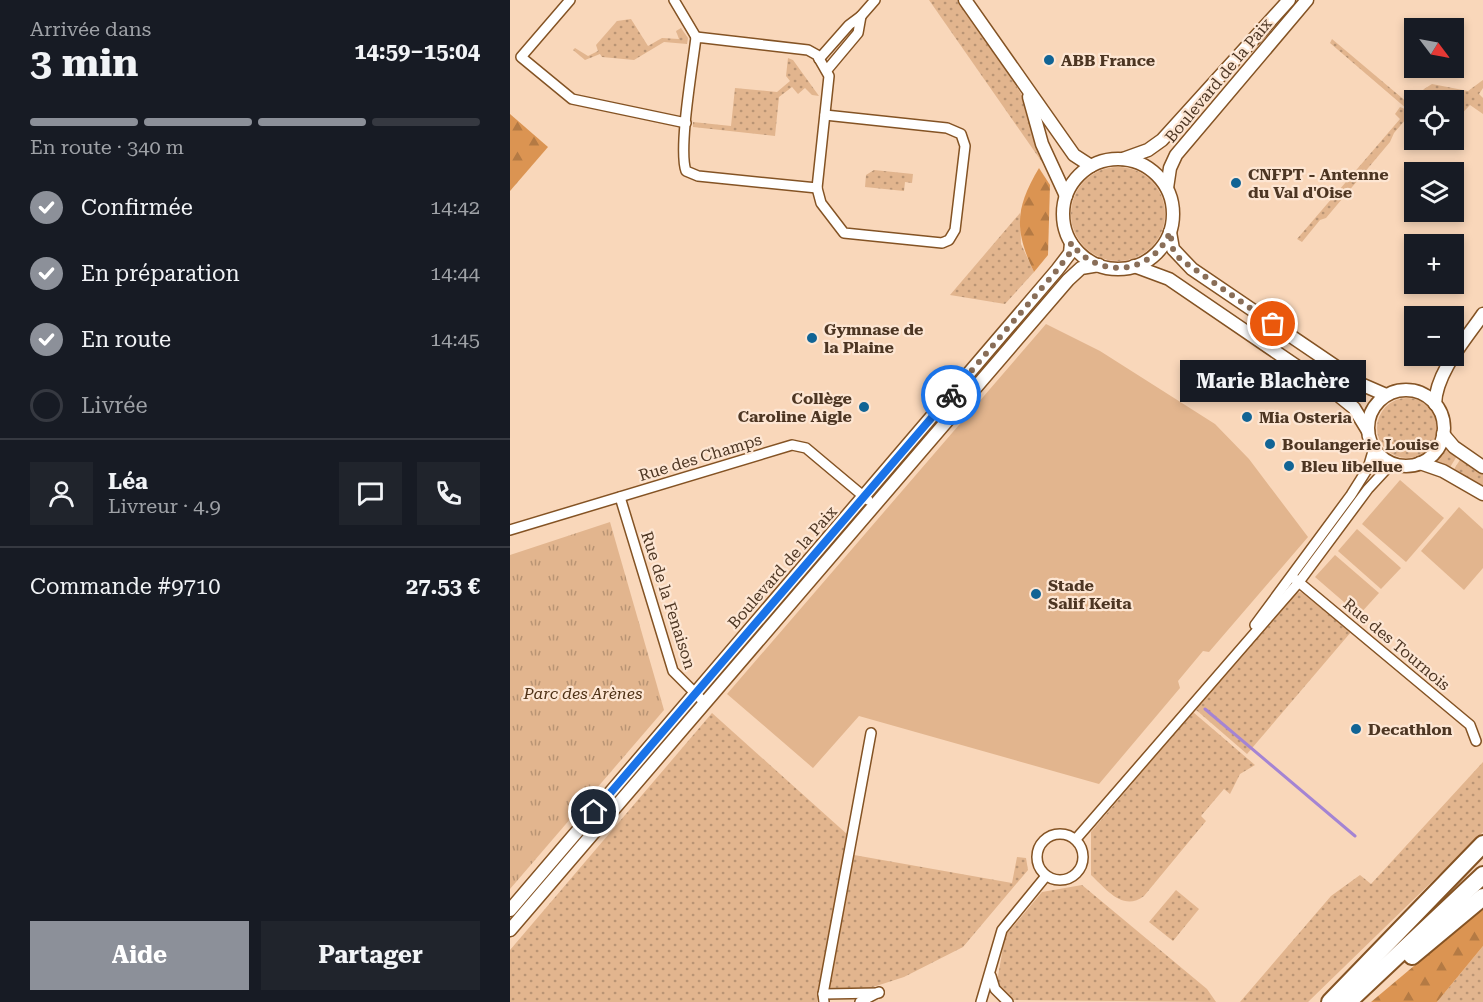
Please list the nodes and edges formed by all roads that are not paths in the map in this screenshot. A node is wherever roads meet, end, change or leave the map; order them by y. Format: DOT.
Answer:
graph roads {
  1 [pos="570,0"];
  2 [pos="674,0"];
  3 [pos="875,0"];
  4 [pos="965,0"];
  5 [pos="1289,0"];
  6 [pos="1307,0"];
  7 [pos="861,16"];
  8 [pos="696,37"];
  9 [pos="819,59"];
  10 [pos="827,70"];
  11 [pos="1026,87"];
  12 [pos="825,115"];
  13 [pos="686,123"];
  14 [pos="1122,159"];
  15 [pos="1091,166"];
  16 [pos="817,188"];
  17 [pos="1167,188"];
  18 [pos="1066,196"];
  19 [pos="1170,232"];
  20 [pos="1071,243"];
  21 [pos="1099,265"];
  22 [pos="1134,266"];
  23 [pos="1483,314"];
  24 [pos="1464,342"];
  25 [pos="1446,366"];
  26 [pos="1450,366"];
  27 [pos="1418,392"];
  28 [pos="1386,395"];
  29 [pos="1436,404"];
  30 [pos="1368,431"];
  31 [pos="1443,434"];
  32 [pos="1374,448"];
  33 [pos="1420,463"];
  34 [pos="1392,464"];
  35 [pos="1483,467"];
  36 [pos="1483,494"];
  37 [pos="620,497"];
  38 [pos="864,497"];
  39 [pos="874,506"];
  40 [pos="510,530"];
  41 [pos="1291,575"];
  42 [pos="1299,582"];
  43 [pos="1231,658"];
  44 [pos="694,694"];
  45 [pos="705,703"];
  46 [pos="871,733"];
  47 [pos="1476,741"];
  48 [pos="1076,839"];
  49 [pos="1483,844"];
  50 [pos="1483,858"];
  51 [pos="1483,874"];
  52 [pos="1046,876"];
  53 [pos="1483,897"];
  54 [pos="510,910"];
  55 [pos="510,930"];
  56 [pos="991,976"];
  57 [pos="823,998"];
  58 [pos="860,1002"];
  59 [pos="981,1002"];
  60 [pos="1008,1002"];
  61 [pos="1331,1002"];
  62 [pos="1348,1002"];
  63 [pos="1356,1002"];
  1 -- 13 [label="street"];
  2 -- 8 [label="street"];
  3 -- 7 [label="street"];
  4 -- 11 [label="main road"];
  5 -- 14 [label="main road, Boulevard de la Paix"];
  6 -- 17 [label="main road, Boulevard de la Paix"];
  7 -- 9 [label="street"];
  7 -- 10 [label="street"];
  8 -- 9 [label="street"];
  8 -- 13 [label="street"];
  9 -- 10 [label="street"];
  10 -- 12 [label="street"];
  11 -- 15 [label="main road"];
  11 -- 18 [label="main road"];
  12 -- 16 [label="street"];
  12 -- 16 [label="street"];
  13 -- 16 [label="street"];
  14 -- 15 [label="main road"];
  14 -- 17 [label="main road"];
  15 -- 18 [label="main road"];
  17 -- 19 [label="main road"];
  18 -- 20 [label="main road"];
  19 -- 22 [label="main road"];
  19 -- 28 [label="main road"];
  20 -- 21 [label="main road"];
  20 -- 38 [label="main road, Boulevard de la Paix"];
  21 -- 22 [label="main road"];
  21 -- 39 [label="main road, Boulevard de la Paix"];
  22 -- 30 [label="main road"];
  23 -- 24 [label="main road"];
  25 -- 27 [label="main road"];
  26 -- 29 [label="main road"];
  27 -- 28 [label="main road"];
  27 -- 29 [label="main road"];
  28 -- 30 [label="main road"];
  29 -- 31 [label="main road"];
  30 -- 32 [label="main road"];
  31 -- 33 [label="main road"];
  31 -- 35 [label="main road"];
  32 -- 34 [label="main road"];
  32 -- 41 [label="street"];
  33 -- 34 [label="main road"];
  33 -- 36 [label="main road"];
  34 -- 42 [label="street"];
  37 -- 38 [label="street, Rue des Champs"];
  37 -- 40 [label="street"];
  37 -- 44 [label="street, Rue de la Fenaison"];
  38 -- 39 [label="street, Rue des Champs"];
  38 -- 44 [label="main road, Boulevard de la Paix"];
  39 -- 45 [label="main road, Boulevard de la Paix"];
  41 -- 42 [label="street, Rue des Tournois"];
  41 -- 43 [label="street"];
  42 -- 43 [label="street"];
  42 -- 47 [label="street, Rue des Tournois"];
  43 -- 48 [label="street"];
  44 -- 45 [label="street, Rue de la Fenaison"];
  44 -- 54 [label="main road, Boulevard de la Paix"];
  45 -- 55 [label="main road, Boulevard de la Paix"];
  46 -- 57 [label="street"];
  48 -- 52 [label="street"];
  48 -- 52 [label="street"];
  49 -- 61 [label="highway"];
  50 -- 61 [label="highway"];
  51 -- 62 [label="highway"];
  52 -- 56 [label="street"];
  53 -- 63 [label="highway"];
  56 -- 59 [label="street"];
  56 -- 60 [label="street"];
  57 -- 58 [label="street"];
}
